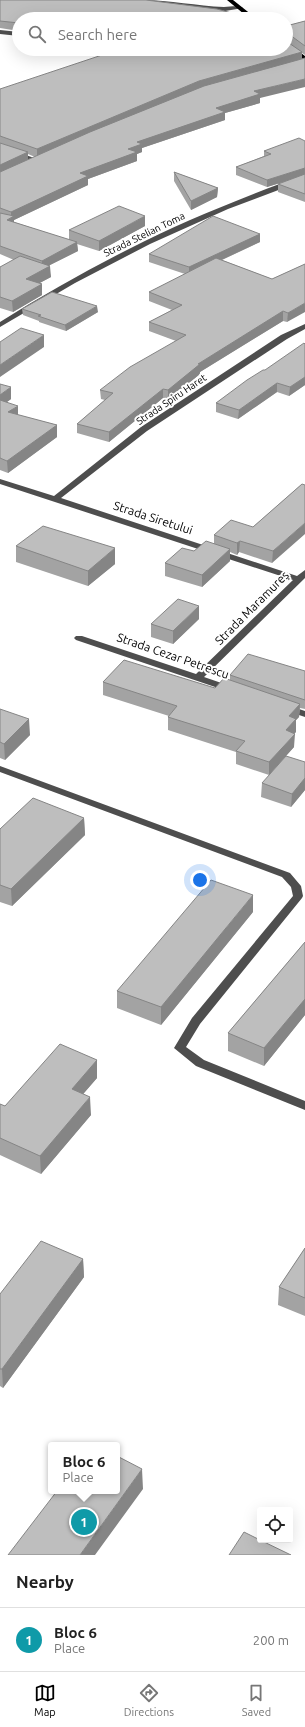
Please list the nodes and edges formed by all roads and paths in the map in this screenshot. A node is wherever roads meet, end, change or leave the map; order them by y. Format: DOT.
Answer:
graph roads {
  1 [pos="145,0"];
  2 [pos="230,0"];
  3 [pos="240,8"];
  4 [pos="245,12"];
  5 [pos="0,32"];
  6 [pos="12,33"];
  7 [pos="293,50"];
  8 [pos="107,56"];
  9 [pos="305,59"];
  10 [pos="90,63"];
  11 [pos="0,148"];
  12 [pos="45,157"];
  13 [pos="38,161"];
  14 [pos="25,166"];
  15 [pos="305,178"];
  16 [pos="0,325"];
  17 [pos="305,326"];
  18 [pos="0,481"];
  19 [pos="55,498"];
  20 [pos="302,576"];
  21 [pos="79,638"];
  22 [pos="198,678"];
  23 [pos="241,693"];
  24 [pos="277,705"];
  25 [pos="305,714"];
  26 [pos="0,769"];
  27 [pos="305,1106"];
  1 -- 3 [label="street"];
  2 -- 3 [label="main road"];
  3 -- 4 [label="main road"];
  5 -- 6 [label="street"];
  7 -- 9 [label="main road"];
  8 -- 10 [label="street"];
  11 -- 13 [label="street"];
  12 -- 13 [label="street"];
  13 -- 14 [label="street"];
  15 -- 16 [label="street, Strada Stelian Toma"];
  17 -- 19 [label="street, Strada Spiru Haret"];
  18 -- 19 [label="street, Strada Siretului"];
  19 -- 20 [label="street, Strada Siretului"];
  20 -- 22 [label="street, Strada Maramureș"];
  21 -- 22 [label="street, Strada Cezar Petrescu"];
  22 -- 23 [label="street, Strada Cezar Petrescu"];
  24 -- 25 [label="street"];
  26 -- 27 [label="street"];
}
